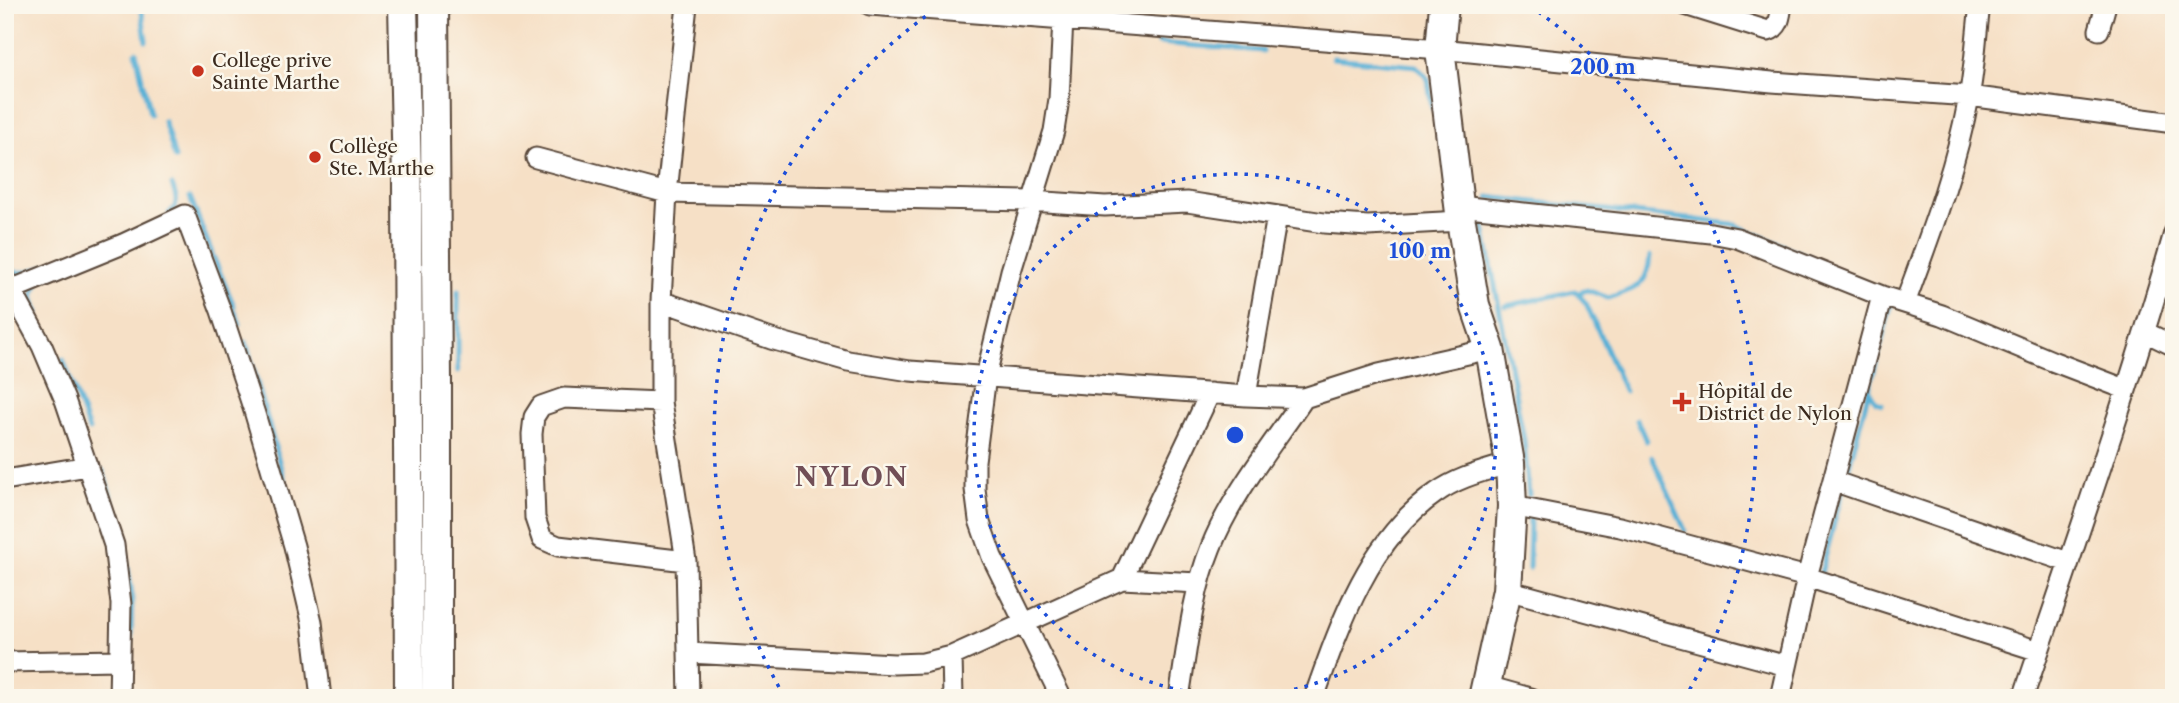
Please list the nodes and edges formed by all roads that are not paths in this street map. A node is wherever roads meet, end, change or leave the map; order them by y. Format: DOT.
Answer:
graph roads {
  1 [pos="403,5"];
  2 [pos="434,5"];
  3 [pos="687,5"];
  4 [pos="870,5"];
  5 [pos="1444,5"];
  6 [pos="1685,5"];
  7 [pos="1782,5"];
  8 [pos="1980,5"];
  9 [pos="2106,5"];
  10 [pos="1056,14"];
  11 [pos="2099,30"];
  12 [pos="1440,50"];
  13 [pos="1969,96"];
  14 [pos="2174,123"];
  15 [pos="536,158"];
  16 [pos="667,193"];
  17 [pos="1031,201"];
  18 [pos="1460,214"];
  19 [pos="1277,216"];
  20 [pos="2174,233"];
  21 [pos="9,284"];
  22 [pos="1882,296"];
  23 [pos="661,300"];
  24 [pos="1905,303"];
  25 [pos="2145,332"];
  26 [pos="2174,346"];
  27 [pos="1490,349"];
  28 [pos="986,376"];
  29 [pos="2125,389"];
  30 [pos="1210,393"];
  31 [pos="1246,396"];
  32 [pos="1304,398"];
  33 [pos="661,402"];
  34 [pos="1510,463"];
  35 [pos="88,466"];
  36 [pos="5,480"];
  37 [pos="1833,481"];
  38 [pos="1512,506"];
  39 [pos="686,561"];
  40 [pos="2068,562"];
  41 [pos="1807,577"];
  42 [pos="1122,579"];
  43 [pos="1198,583"];
  44 [pos="1507,590"];
  45 [pos="1026,625"];
  46 [pos="2039,651"];
  47 [pos="689,653"];
  48 [pos="952,656"];
  49 [pos="119,660"];
  50 [pos="5,662"];
  51 [pos="1787,666"];
  52 [pos="1485,692"];
  53 [pos="1061,697"];
  54 [pos="119,698"];
  55 [pos="321,698"];
  56 [pos="409,698"];
  57 [pos="437,698"];
  58 [pos="689,698"];
  59 [pos="953,698"];
  60 [pos="1178,698"];
  61 [pos="1314,698"];
  62 [pos="1530,698"];
  63 [pos="1780,698"];
  64 [pos="2023,698"];
  1 -- 56 [label="main road"];
  2 -- 57 [label="main road"];
  3 -- 16 [label="street"];
  4 -- 10 [label="street"];
  5 -- 12 [label="main road"];
  6 -- 7 [label="street"];
  8 -- 13 [label="street"];
  9 -- 11 [label="street"];
  10 -- 12 [label="street"];
  10 -- 17 [label="street"];
  12 -- 13 [label="street"];
  12 -- 18 [label="main road"];
  13 -- 14 [label="street"];
  13 -- 24 [label="street"];
  15 -- 16 [label="street"];
  16 -- 17 [label="street"];
  16 -- 23 [label="street"];
  17 -- 19 [label="street"];
  17 -- 28 [label="street"];
  18 -- 19 [label="street"];
  18 -- 22 [label="street"];
  18 -- 27 [label="main road"];
  19 -- 31 [label="street"];
  20 -- 25 [label="street"];
  21 -- 35 [label="street"];
  21 -- 55 [label="street"];
  22 -- 24 [label="street"];
  22 -- 37 [label="street"];
  23 -- 28 [label="street"];
  23 -- 33 [label="street"];
  24 -- 29 [label="street"];
  25 -- 26 [label="street"];
  25 -- 29 [label="street"];
  27 -- 32 [label="street"];
  27 -- 34 [label="main road"];
  28 -- 30 [label="street"];
  28 -- 45 [label="street"];
  29 -- 40 [label="street"];
  30 -- 31 [label="street"];
  30 -- 42 [label="street"];
  31 -- 32 [label="street"];
  32 -- 43 [label="street"];
  33 -- 39 [label="street"];
  33 -- 39 [label="street"];
  34 -- 38 [label="main road"];
  34 -- 61 [label="street"];
  35 -- 36 [label="street"];
  35 -- 49 [label="street"];
  37 -- 40 [label="street"];
  37 -- 41 [label="street"];
  38 -- 41 [label="street"];
  38 -- 44 [label="main road"];
  39 -- 47 [label="street"];
  40 -- 46 [label="street"];
  41 -- 46 [label="street"];
  41 -- 51 [label="street"];
  42 -- 43 [label="street"];
  42 -- 45 [label="street"];
  43 -- 60 [label="street"];
  44 -- 51 [label="street"];
  44 -- 52 [label="main road"];
  45 -- 48 [label="street"];
  45 -- 53 [label="street"];
  46 -- 64 [label="street"];
  47 -- 48 [label="street"];
  47 -- 58 [label="street"];
  48 -- 59 [label="street"];
  49 -- 50 [label="street"];
  49 -- 54 [label="street"];
  51 -- 63 [label="street"];
  52 -- 62 [label="street"];
}
